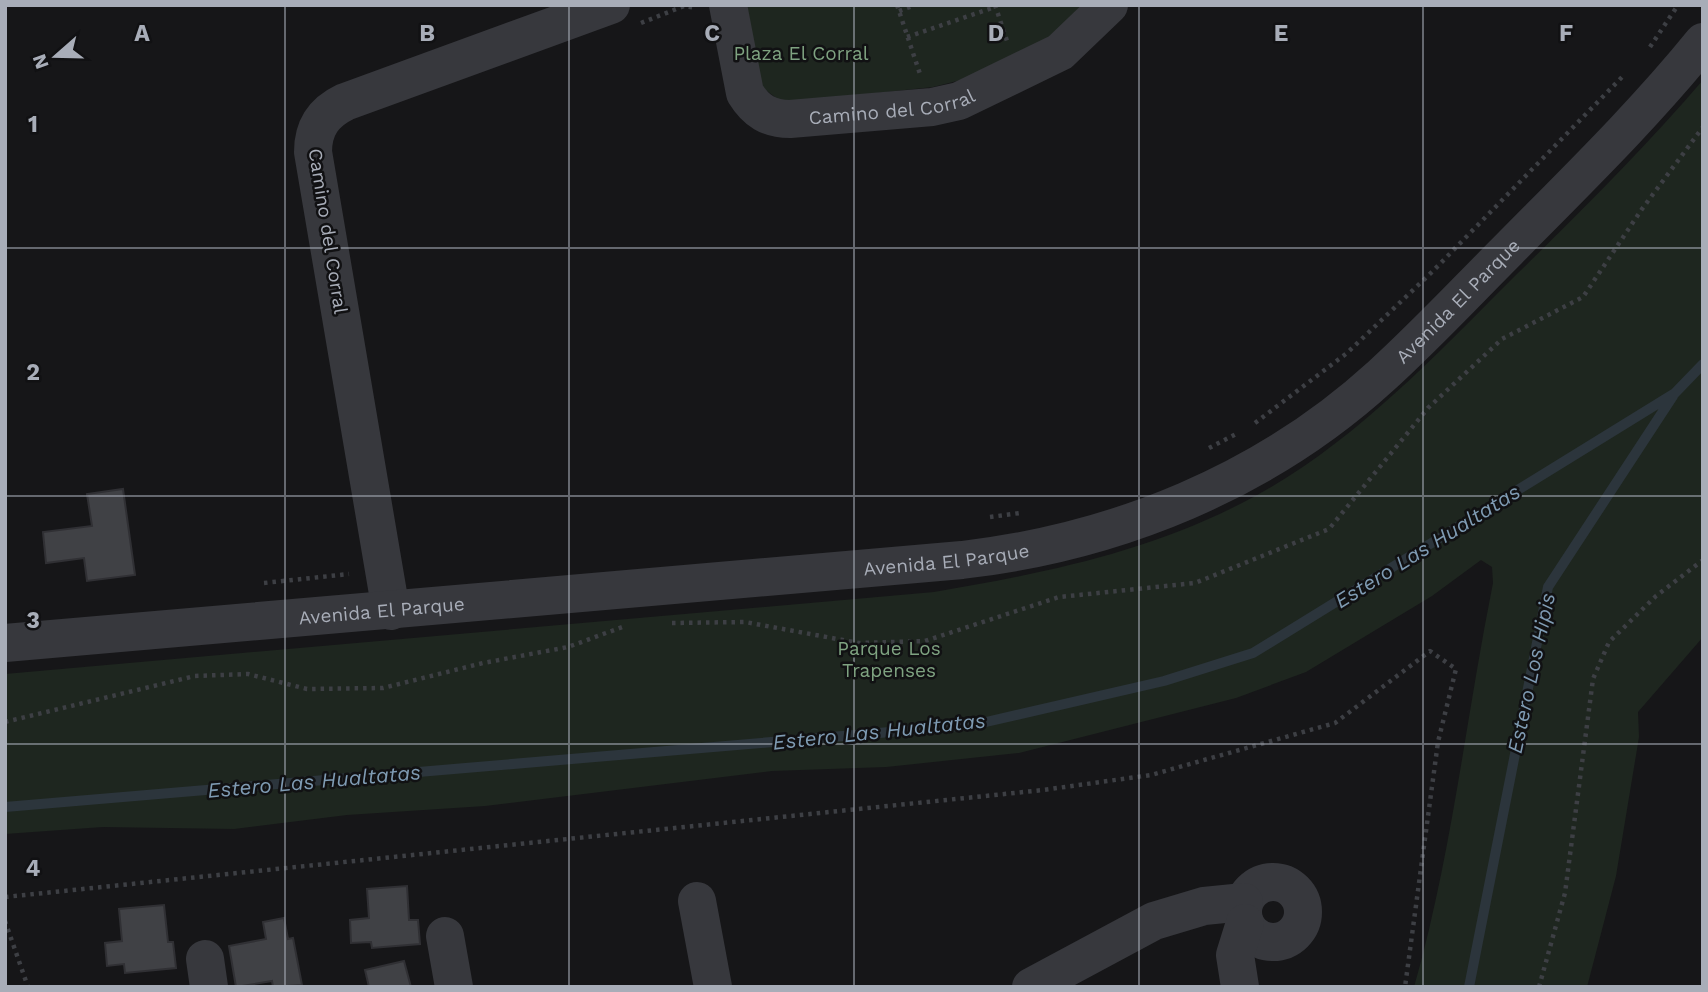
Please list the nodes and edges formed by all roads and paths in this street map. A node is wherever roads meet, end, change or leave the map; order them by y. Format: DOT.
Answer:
graph roads {
  1 [pos="915,5"];
  2 [pos="1110,5"];
  3 [pos="1678,5"];
  4 [pos="995,7"];
  5 [pos="898,8"];
  6 [pos="715,12"];
  7 [pos="625,15"];
  8 [pos="907,37"];
  9 [pos="1703,42"];
  10 [pos="1647,51"];
  11 [pos="1630,69"];
  12 [pos="932,107"];
  13 [pos="1251,425"];
  14 [pos="1240,432"];
  15 [pos="1205,451"];
  16 [pos="1025,512"];
  17 [pos="986,518"];
  18 [pos="1703,559"];
  19 [pos="391,611"];
  20 [pos="5,643"];
  21 [pos="5,897"];
  22 [pos="697,901"];
  23 [pos="5,921"];
  24 [pos="445,936"];
  25 [pos="28,987"];
  26 [pos="454,987"];
  27 [pos="713,987"];
  28 [pos="1031,987"];
  29 [pos="1240,987"];
  30 [pos="1405,987"];
  31 [pos="1539,987"];
  1 -- 5 [label="path"];
  2 -- 12 [label="street, Camino del Corral"];
  3 -- 10 [label="path"];
  4 -- 8 [label="path"];
  5 -- 8 [label="path"];
  6 -- 7 [label="path"];
  6 -- 12 [label="street, Camino del Corral"];
  7 -- 19 [label="street, Camino del Corral"];
  8 -- 12 [label="path"];
  9 -- 19 [label="street, Avenida El Parque"];
  11 -- 13 [label="path"];
  14 -- 15 [label="path"];
  16 -- 17 [label="path"];
  18 -- 31 [label="path"];
  19 -- 20 [label="street, Avenida El Parque"];
  21 -- 30 [label="path"];
  22 -- 27 [label="street"];
  23 -- 25 [label="path"];
  24 -- 26 [label="street"];
  28 -- 29 [label="street"];
}
